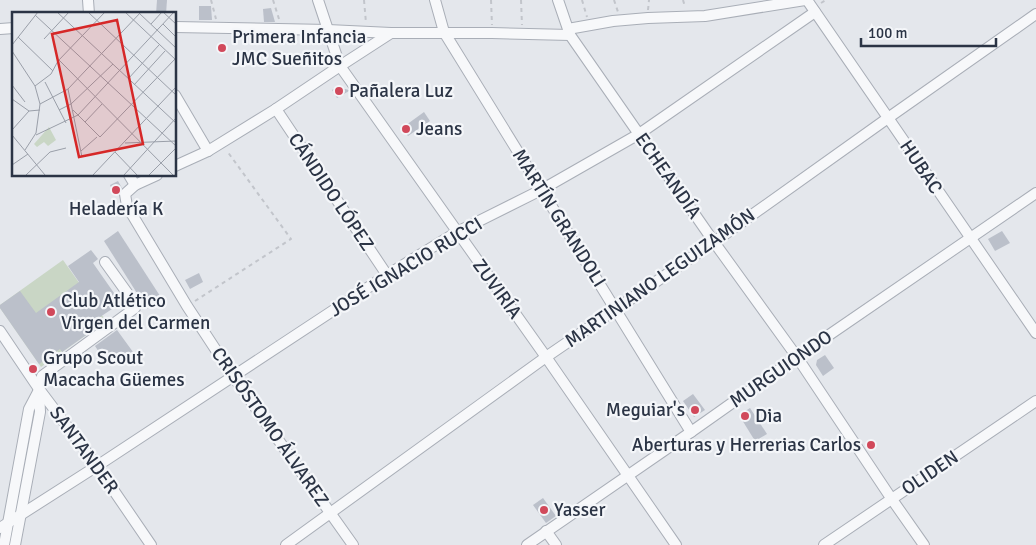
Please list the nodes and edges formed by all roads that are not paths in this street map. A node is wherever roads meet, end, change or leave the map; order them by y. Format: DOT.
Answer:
graph roads {
  1 [pos="318,0"];
  2 [pos="435,0"];
  3 [pos="558,0"];
  4 [pos="806,0"];
  5 [pos="815,12"];
  6 [pos="1036,14"];
  7 [pos="176,27"];
  8 [pos="328,30"];
  9 [pos="444,32"];
  10 [pos="569,32"];
  11 [pos="392,33"];
  12 [pos="340,66"];
  13 [pos="176,97"];
  14 [pos="276,109"];
  15 [pos="888,118"];
  16 [pos="639,134"];
  17 [pos="208,151"];
  18 [pos="176,166"];
  19 [pos="130,176"];
  20 [pos="155,176"];
  21 [pos="135,185"];
  22 [pos="541,190"];
  23 [pos="1036,193"];
  24 [pos="457,232"];
  25 [pos="970,238"];
  26 [pos="714,242"];
  27 [pos="105,262"];
  28 [pos="387,275"];
  29 [pos="615,309"];
  30 [pos="0,331"];
  31 [pos="1036,333"];
  32 [pos="797,357"];
  33 [pos="546,358"];
  34 [pos="233,376"];
  35 [pos="39,389"];
  36 [pos="1036,401"];
  37 [pos="691,432"];
  38 [pos="97,466"];
  39 [pos="627,476"];
  40 [pos="891,498"];
  41 [pos="330,513"];
  42 [pos="21,516"];
  43 [pos="4,526"];
  44 [pos="546,531"];
  45 [pos="4,545"];
  46 [pos="15,545"];
  47 [pos="151,545"];
  48 [pos="286,545"];
  49 [pos="353,545"];
  50 [pos="527,545"];
  51 [pos="556,545"];
  52 [pos="676,545"];
  53 [pos="824,545"];
  54 [pos="924,545"];
  1 -- 8 [label="street, ZUVIRÍA"];
  2 -- 9 [label="street, MARTÍN GRANDOLI"];
  3 -- 10 [label="street, ECHEANDÍA"];
  4 -- 5 [label="street, HUBAC"];
  4 -- 10 [label="street"];
  5 -- 15 [label="street, HUBAC"];
  5 -- 16 [label="street, JOSÉ IGNACIO RUCCI"];
  6 -- 15 [label="street, MARTINIANO LEGUIZAMÓN"];
  7 -- 8 [label="street"];
  8 -- 11 [label="street"];
  8 -- 12 [label="street, ZUVIRÍA"];
  9 -- 10 [label="street"];
  9 -- 11 [label="street"];
  9 -- 22 [label="street, MARTÍN GRANDOLI"];
  10 -- 16 [label="street, ECHEANDÍA"];
  11 -- 12 [label="street"];
  12 -- 14 [label="street"];
  12 -- 24 [label="street, ZUVIRÍA"];
  13 -- 17 [label="street"];
  14 -- 17 [label="street"];
  14 -- 28 [label="street, CÁNDIDO LÓPEZ"];
  15 -- 25 [label="street, HUBAC"];
  15 -- 26 [label="street, MARTINIANO LEGUIZAMÓN"];
  16 -- 22 [label="street, JOSÉ IGNACIO RUCCI"];
  16 -- 26 [label="street, ECHEANDÍA"];
  17 -- 18 [label="street"];
  19 -- 21 [label="street"];
  20 -- 21 [label="street"];
  21 -- 34 [label="street, CRISÓSTOMO ÁLVAREZ"];
  22 -- 24 [label="street, JOSÉ IGNACIO RUCCI"];
  22 -- 29 [label="street, MARTÍN GRANDOLI"];
  23 -- 25 [label="street, MURGUIONDO"];
  24 -- 28 [label="street, JOSÉ IGNACIO RUCCI"];
  24 -- 33 [label="street, ZUVIRÍA"];
  25 -- 31 [label="street, HUBAC"];
  25 -- 32 [label="street, MURGUIONDO"];
  26 -- 29 [label="street, MARTINIANO LEGUIZAMÓN"];
  26 -- 32 [label="street, ECHEANDÍA"];
  27 -- 35 [label="street"];
  28 -- 34 [label="street, JOSÉ IGNACIO RUCCI"];
  29 -- 33 [label="street, MARTINIANO LEGUIZAMÓN"];
  29 -- 37 [label="street, MARTÍN GRANDOLI"];
  30 -- 35 [label="street, SANTANDER"];
  32 -- 37 [label="street, MURGUIONDO"];
  32 -- 40 [label="street, ECHEANDÍA"];
  33 -- 39 [label="street, ZUVIRÍA"];
  33 -- 41 [label="street, MARTINIANO LEGUIZAMÓN"];
  34 -- 38 [label="street, JOSÉ IGNACIO RUCCI"];
  34 -- 41 [label="street, CRISÓSTOMO ÁLVAREZ"];
  35 -- 38 [label="street, SANTANDER"];
  35 -- 42 [label="street"];
  35 -- 43 [label="street"];
  36 -- 40 [label="street, OLIDEN"];
  37 -- 39 [label="street, MURGUIONDO"];
  38 -- 42 [label="street, JOSÉ IGNACIO RUCCI"];
  38 -- 47 [label="street, SANTANDER"];
  39 -- 44 [label="street, MURGUIONDO"];
  39 -- 52 [label="street, ZUVIRÍA"];
  40 -- 53 [label="street, OLIDEN"];
  40 -- 54 [label="street, ECHEANDÍA"];
  41 -- 48 [label="street, MARTINIANO LEGUIZAMÓN"];
  41 -- 49 [label="street, CRISÓSTOMO ÁLVAREZ"];
  42 -- 43 [label="street, JOSÉ IGNACIO RUCCI"];
  42 -- 46 [label="street"];
  43 -- 45 [label="street"];
  44 -- 50 [label="street, MURGUIONDO"];
  44 -- 51 [label="street"];
}
